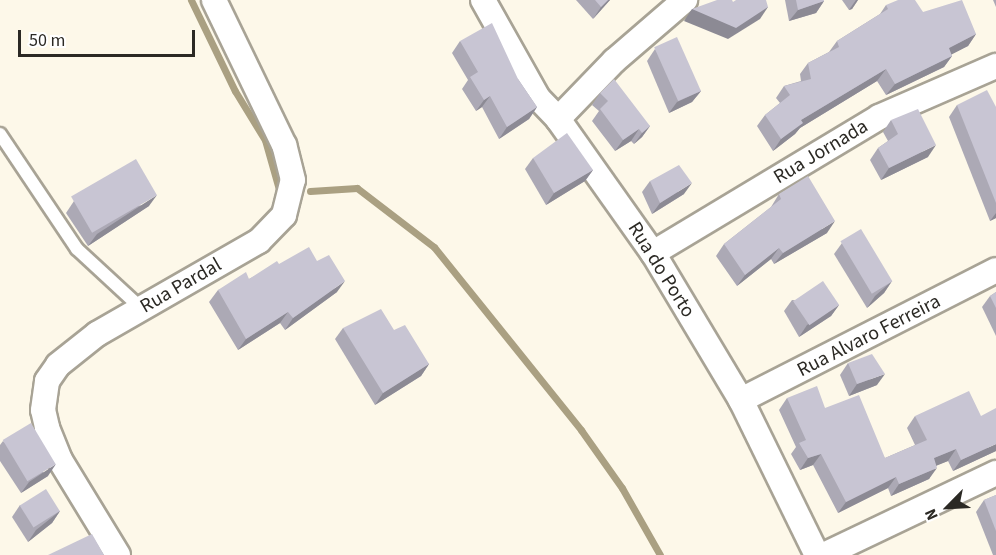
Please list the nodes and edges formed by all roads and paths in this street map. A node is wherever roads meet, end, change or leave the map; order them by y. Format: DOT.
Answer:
graph roads {
  1 [pos="214,0"];
  2 [pos="483,0"];
  3 [pos="685,0"];
  4 [pos="996,66"];
  5 [pos="558,118"];
  6 [pos="0,134"];
  7 [pos="653,253"];
  8 [pos="996,270"];
  9 [pos="142,309"];
  10 [pos="741,400"];
  11 [pos="996,473"];
  12 [pos="118,555"];
  13 [pos="817,555"];
  14 [pos="824,555"];
  1 -- 9 [label="street, Rua Pardal"];
  2 -- 5 [label="street, Rua do Porto"];
  3 -- 5 [label="street"];
  4 -- 7 [label="street, Rua Jornada"];
  5 -- 7 [label="street, Rua do Porto"];
  6 -- 9 [label="lane"];
  7 -- 10 [label="street, Rua do Porto"];
  8 -- 10 [label="street, Rua Alvaro Ferreira"];
  9 -- 12 [label="street, Rua Pardal"];
  10 -- 13 [label="street, Rua do Porto"];
  11 -- 14 [label="street"];
}
